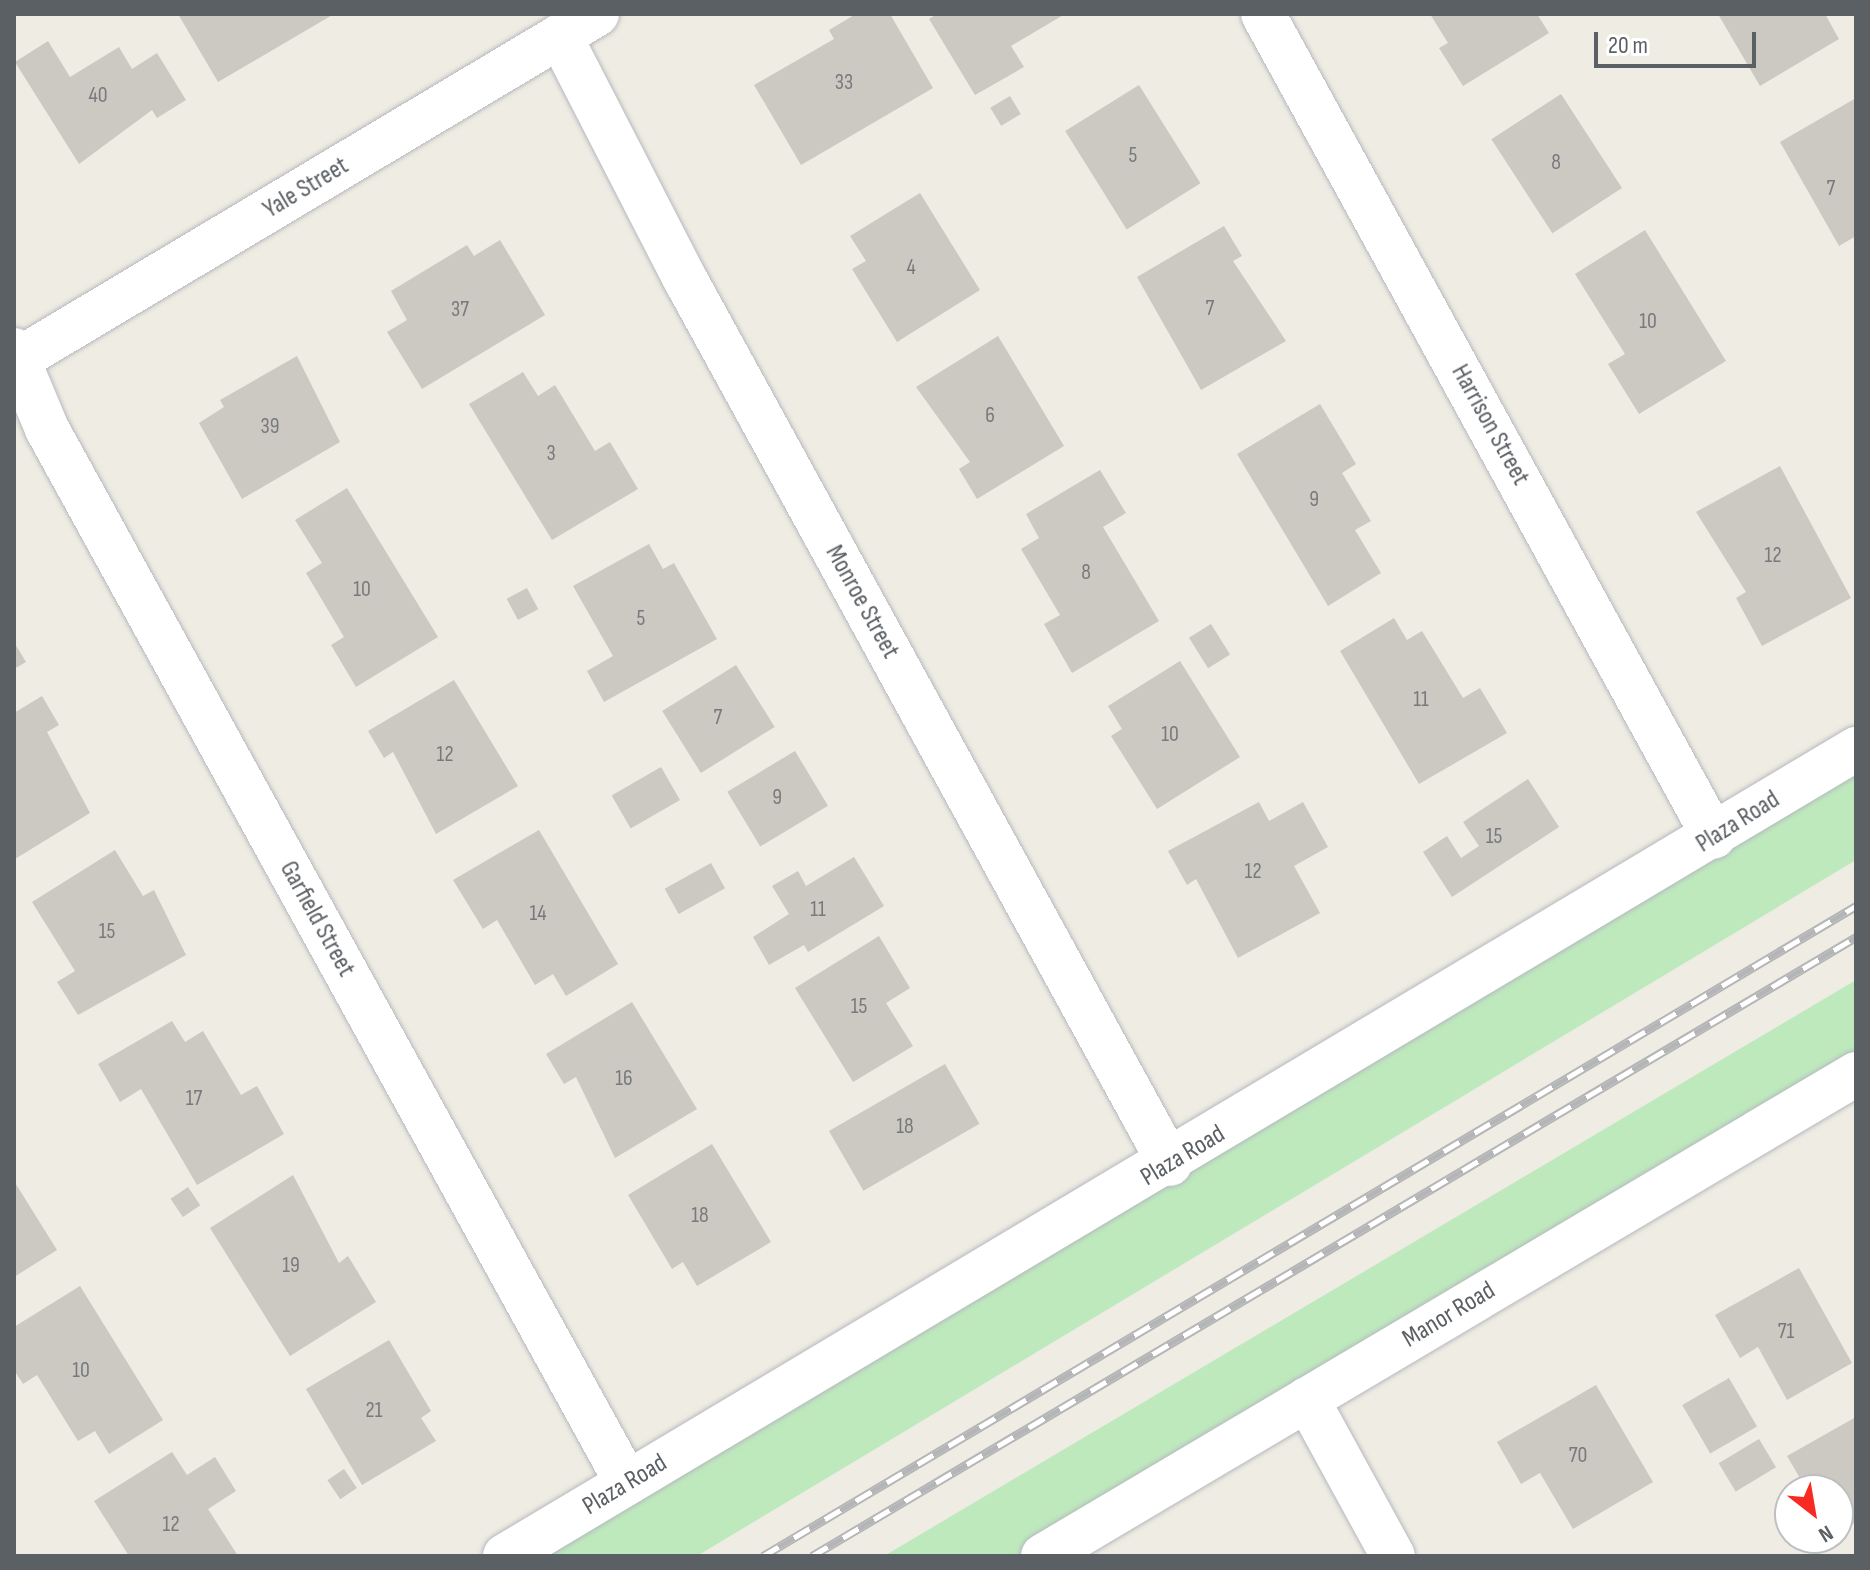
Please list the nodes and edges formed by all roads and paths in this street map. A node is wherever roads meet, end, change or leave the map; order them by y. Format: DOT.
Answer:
graph roads {
  1 [pos="597,14"];
  2 [pos="1263,14"];
  3 [pos="560,36"];
  4 [pos="15,357"];
  5 [pos="1856,749"];
  6 [pos="1714,837"];
  7 [pos="1854,1080"];
  8 [pos="1170,1164"];
  9 [pos="1307,1399"];
  10 [pos="627,1483"];
  11 [pos="505,1556"];
  12 [pos="1043,1556"];
  13 [pos="1393,1556"];
  1 -- 3 [label="street, Yale Street"];
  2 -- 6 [label="street, Harrison Street"];
  3 -- 4 [label="street, Yale Street"];
  3 -- 8 [label="street, Monroe Street"];
  4 -- 10 [label="street, Garfield Street"];
  5 -- 6 [label="street, Plaza Road"];
  6 -- 8 [label="street, Plaza Road"];
  7 -- 9 [label="street, Manor Road"];
  8 -- 10 [label="street, Plaza Road"];
  9 -- 12 [label="street, Manor Road"];
  9 -- 13 [label="street"];
  10 -- 11 [label="street, Plaza Road"];
}
